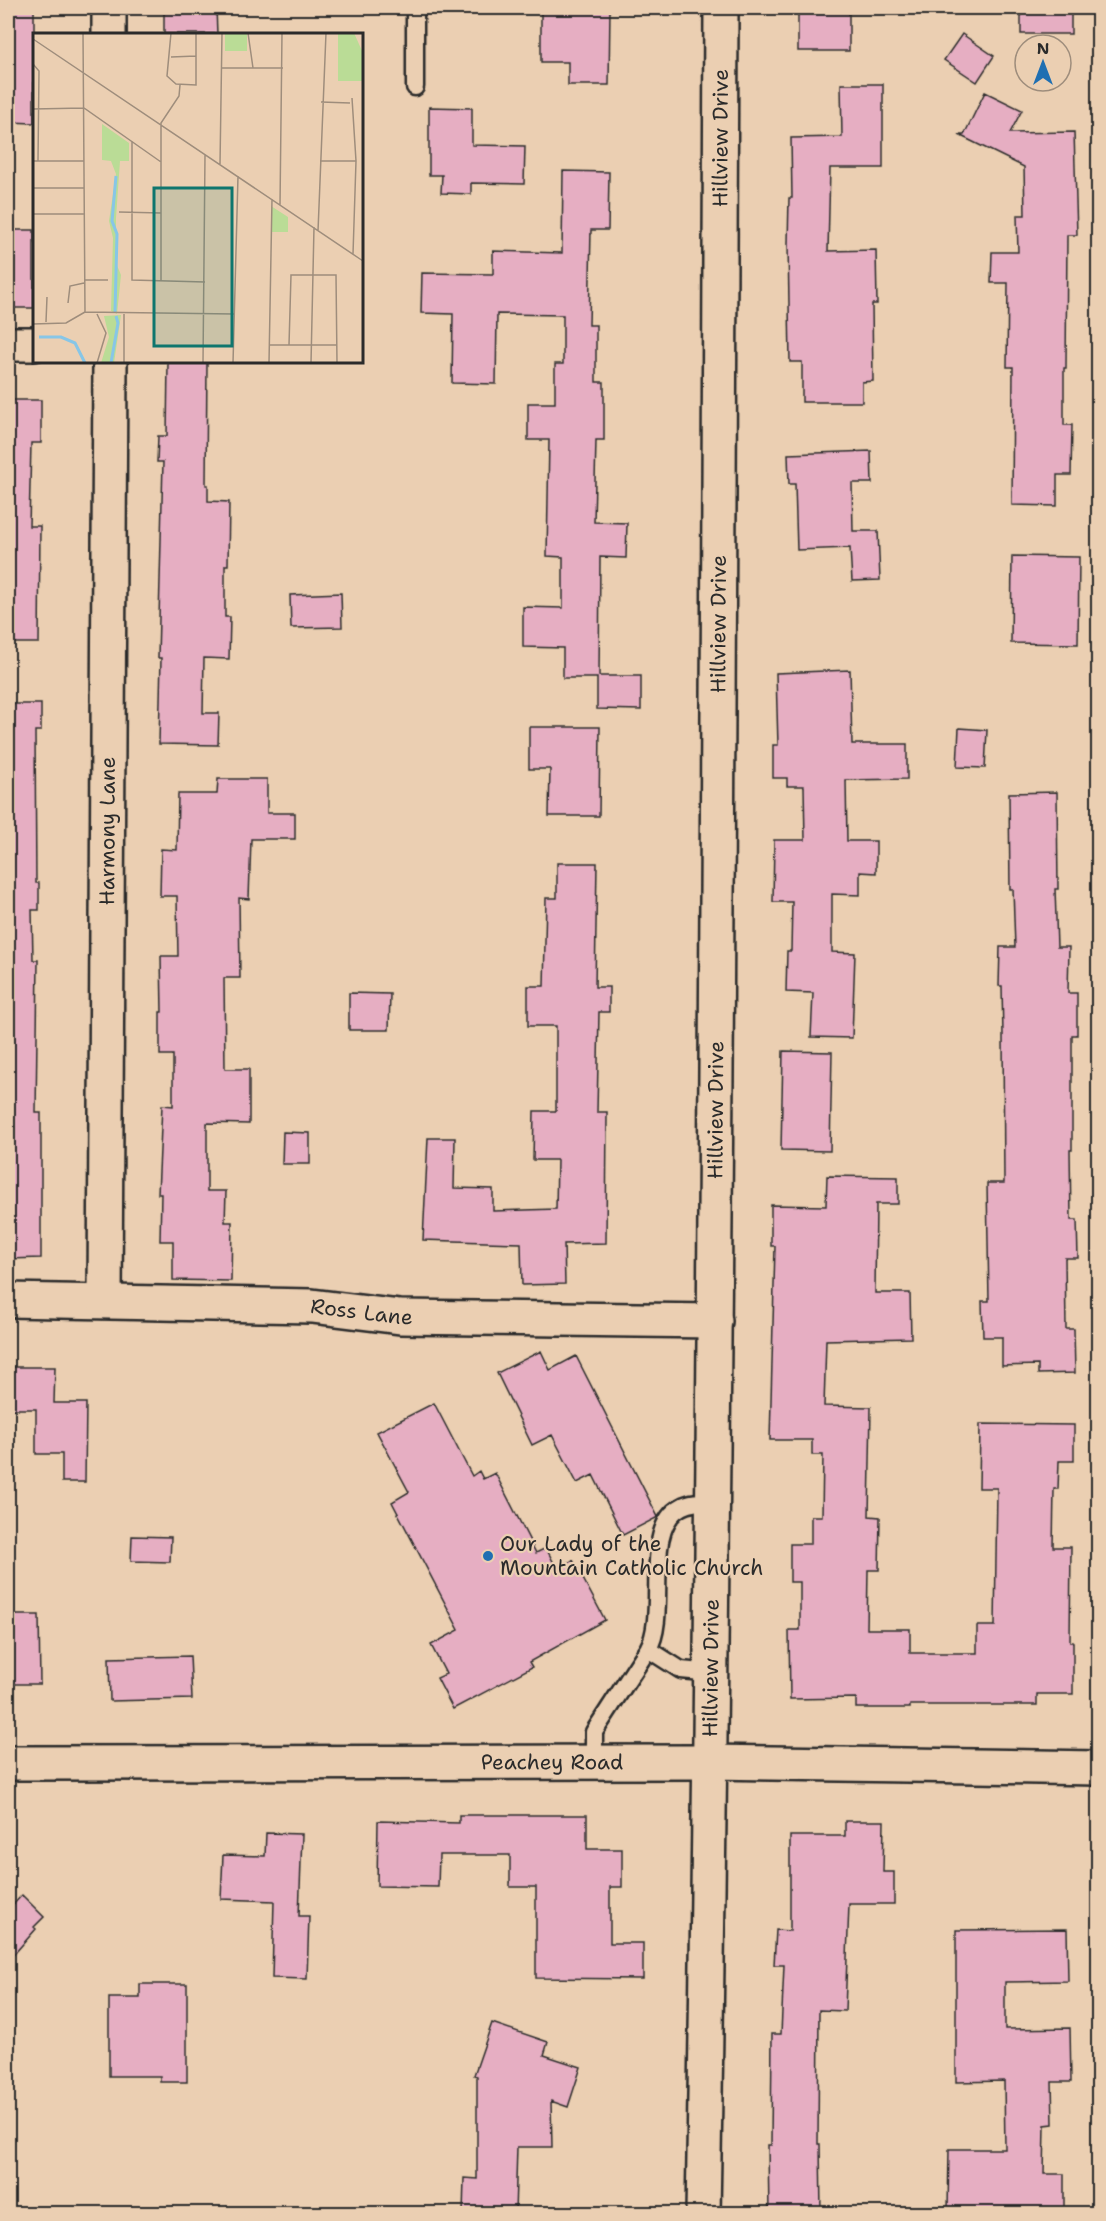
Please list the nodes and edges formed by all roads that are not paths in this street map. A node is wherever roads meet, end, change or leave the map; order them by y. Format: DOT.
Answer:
graph roads {
  1 [pos="109,8"];
  2 [pos="415,8"];
  3 [pos="721,8"];
  4 [pos="109,33"];
  5 [pos="415,87"];
  6 [pos="8,344"];
  7 [pos="33,344"];
  8 [pos="110,363"];
  9 [pos="8,1300"];
  10 [pos="105,1301"];
  11 [pos="715,1321"];
  12 [pos="714,1502"];
  13 [pos="648,1649"];
  14 [pos="712,1673"];
  15 [pos="594,1762"];
  16 [pos="711,1762"];
  17 [pos="8,1763"];
  18 [pos="1098,1768"];
  19 [pos="703,2214"];
  1 -- 4 [label="street"];
  2 -- 5 [label="lane"];
  3 -- 11 [label="street, Hillview Drive"];
  6 -- 7 [label="street"];
  8 -- 10 [label="street, Harmony Lane"];
  9 -- 10 [label="street, Ross Lane"];
  10 -- 11 [label="street, Ross Lane"];
  11 -- 12 [label="street, Hillview Drive"];
  12 -- 13 [label="lane"];
  12 -- 14 [label="street, Hillview Drive"];
  13 -- 14 [label="lane"];
  13 -- 15 [label="lane"];
  14 -- 16 [label="street, Hillview Drive"];
  15 -- 16 [label="street, Peachey Road"];
  15 -- 17 [label="street, Peachey Road"];
  16 -- 18 [label="street, Peachey Road"];
  16 -- 19 [label="street, Hillview Drive"];
}
